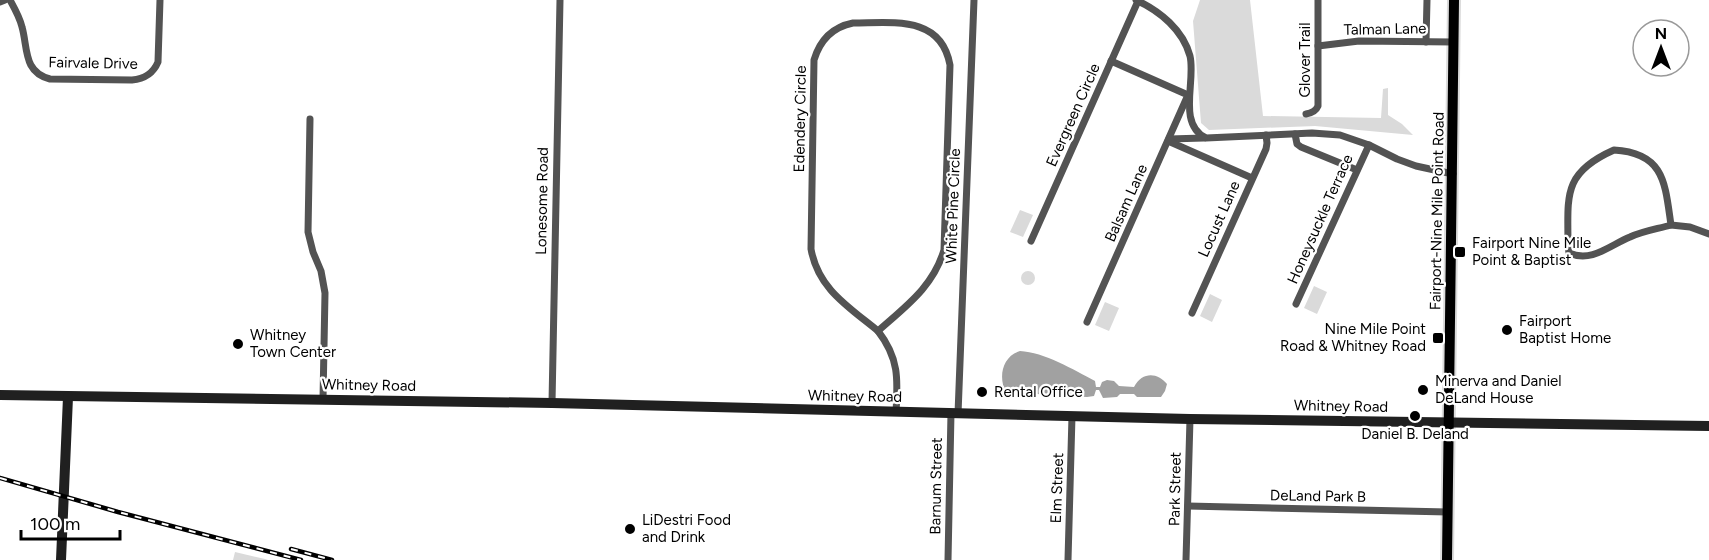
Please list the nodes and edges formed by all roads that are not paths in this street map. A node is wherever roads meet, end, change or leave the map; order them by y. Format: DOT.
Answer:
graph roads {
  1 [pos="5,0"];
  2 [pos="10,0"];
  3 [pos="160,0"];
  4 [pos="560,0"];
  5 [pos="974,0"];
  6 [pos="1137,0"];
  7 [pos="1318,0"];
  8 [pos="1426,0"];
  9 [pos="1454,0"];
  10 [pos="0,2"];
  11 [pos="1426,42"];
  12 [pos="1453,42"];
  13 [pos="1318,46"];
  14 [pos="1111,61"];
  15 [pos="1188,95"];
  16 [pos="1306,114"];
  17 [pos="310,119"];
  18 [pos="1295,134"];
  19 [pos="1266,135"];
  20 [pos="1206,138"];
  21 [pos="1169,140"];
  22 [pos="1369,145"];
  23 [pos="1357,170"];
  24 [pos="1453,174"];
  25 [pos="1252,178"];
  26 [pos="1671,225"];
  27 [pos="1709,234"];
  28 [pos="1031,241"];
  29 [pos="1296,304"];
  30 [pos="1192,313"];
  31 [pos="1087,322"];
  32 [pos="878,331"];
  33 [pos="0,395"];
  34 [pos="68,397"];
  35 [pos="322,399"];
  36 [pos="552,404"];
  37 [pos="896,412"];
  38 [pos="955,414"];
  39 [pos="1072,416"];
  40 [pos="1190,419"];
  41 [pos="1449,423"];
  42 [pos="1709,426"];
  43 [pos="1188,506"];
  44 [pos="1448,512"];
  45 [pos="61,560"];
  46 [pos="948,560"];
  47 [pos="1068,560"];
  48 [pos="1186,560"];
  49 [pos="1448,560"];
  1 -- 10 [label="street"];
  2 -- 3 [label="street, Fairvale Drive"];
  4 -- 36 [label="street, Lonesome Road"];
  5 -- 38 [label="street, White Pine Circle"];
  6 -- 14 [label="street, Evergreen Circle"];
  6 -- 15 [label="street"];
  7 -- 13 [label="street, Glover Trail"];
  8 -- 11 [label="street"];
  9 -- 12 [label="main road, Fairport-Nine Mile Point Road"];
  11 -- 12 [label="street, Talman Lane"];
  11 -- 13 [label="street, Talman Lane"];
  12 -- 24 [label="main road, Fairport-Nine Mile Point Road"];
  13 -- 16 [label="street, Glover Trail"];
  14 -- 15 [label="street"];
  14 -- 28 [label="street, Evergreen Circle"];
  15 -- 20 [label="street"];
  15 -- 21 [label="street, Balsam Lane"];
  17 -- 35 [label="street"];
  18 -- 19 [label="street"];
  18 -- 22 [label="street"];
  18 -- 23 [label="street"];
  19 -- 20 [label="street"];
  19 -- 25 [label="street, Locust Lane"];
  20 -- 21 [label="street"];
  21 -- 25 [label="street"];
  21 -- 31 [label="street, Balsam Lane"];
  22 -- 23 [label="street, Honeysuckle Terrace"];
  22 -- 24 [label="street"];
  23 -- 29 [label="street, Honeysuckle Terrace"];
  24 -- 41 [label="main road, Fairport-Nine Mile Point Road"];
  25 -- 30 [label="street, Locust Lane"];
  26 -- 26 [label="street"];
  26 -- 27 [label="street"];
  32 -- 32 [label="street, Edendery Circle"];
  32 -- 37 [label="street, Edendery Circle"];
  33 -- 34 [label="main road, Whitney Road"];
  34 -- 35 [label="main road, Whitney Road"];
  34 -- 45 [label="main road"];
  35 -- 36 [label="main road, Whitney Road"];
  36 -- 37 [label="main road, Whitney Road"];
  37 -- 38 [label="main road, Whitney Road"];
  38 -- 39 [label="main road, Whitney Road"];
  38 -- 46 [label="street, Barnum Street"];
  39 -- 40 [label="main road, Whitney Road"];
  39 -- 47 [label="street, Elm Street"];
  40 -- 41 [label="main road, Whitney Road"];
  40 -- 43 [label="street, Park Street"];
  41 -- 42 [label="main road, Whitney Road"];
  41 -- 44 [label="main road, Fairport-Nine Mile Point Road"];
  43 -- 44 [label="street, DeLand Park B"];
  43 -- 48 [label="street, Park Street"];
  44 -- 49 [label="main road, Fairport-Nine Mile Point Road"];
}
